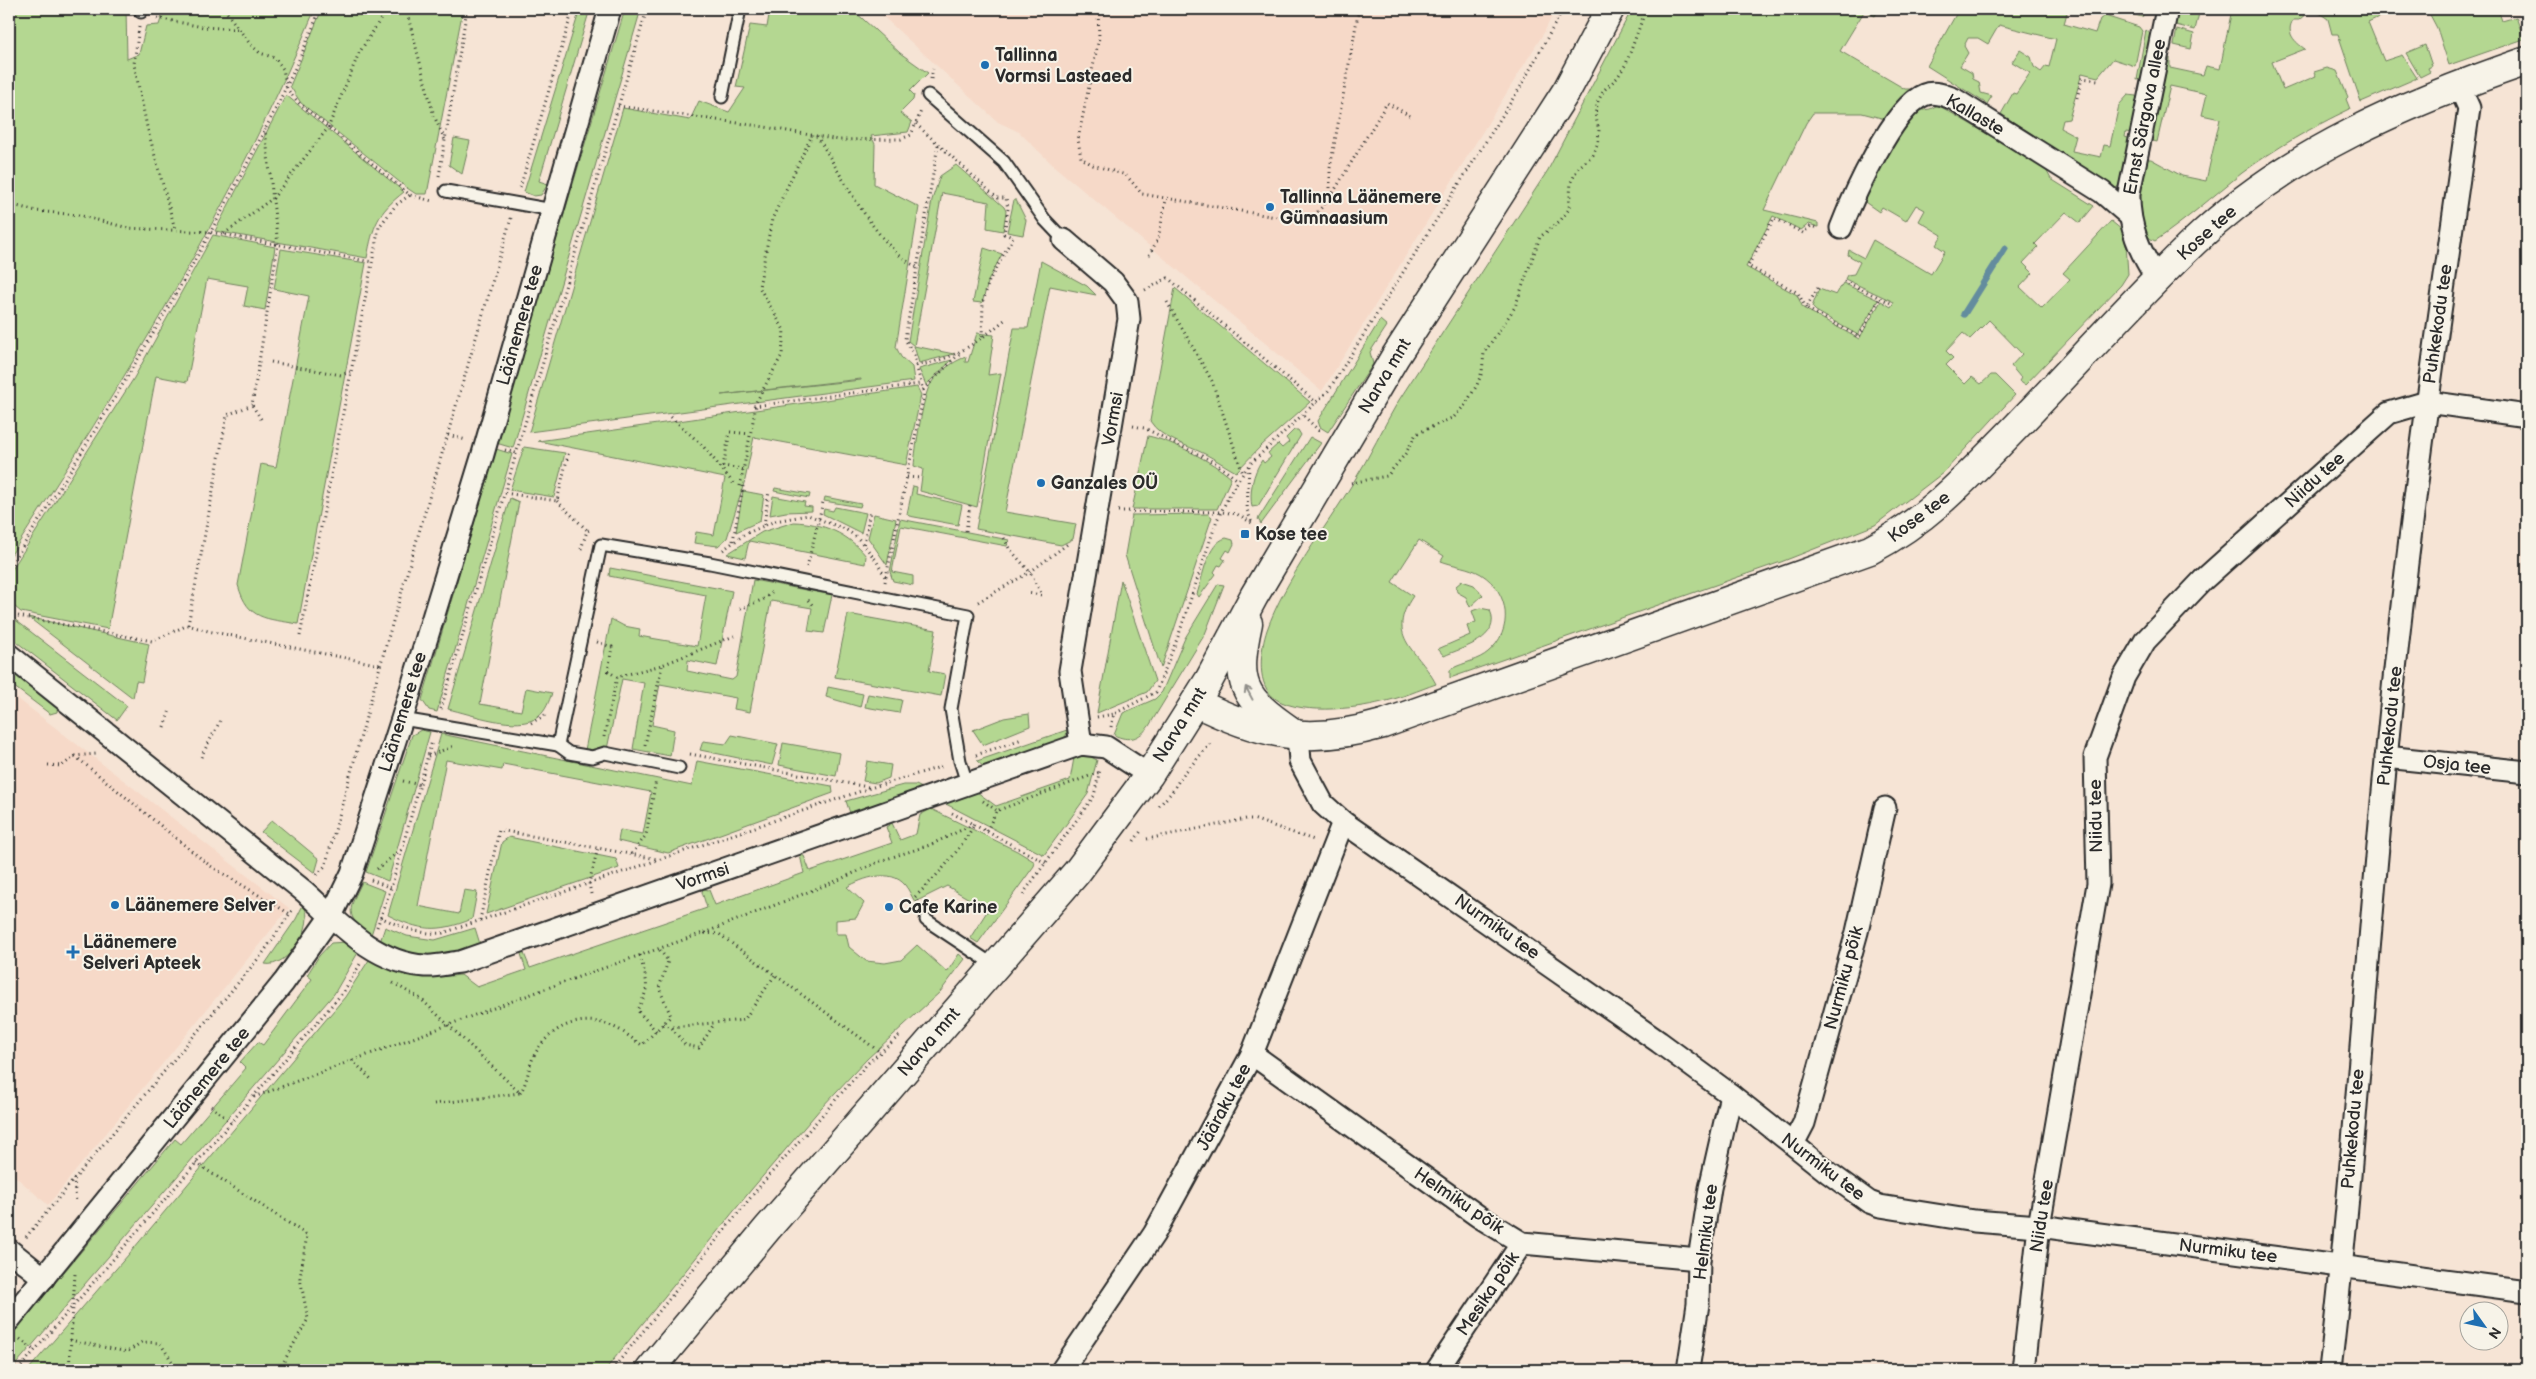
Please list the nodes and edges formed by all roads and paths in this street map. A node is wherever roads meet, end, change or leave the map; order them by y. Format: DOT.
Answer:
graph roads {
  1 [pos="224,9"];
  2 [pos="320,9"];
  3 [pos="387,9"];
  4 [pos="406,9"];
  5 [pos="467,9"];
  6 [pos="573,9"];
  7 [pos="610,9"];
  8 [pos="740,9"];
  9 [pos="1098,9"];
  10 [pos="1359,9"];
  11 [pos="1563,9"];
  12 [pos="1610,9"];
  13 [pos="1646,9"];
  14 [pos="2167,9"];
  15 [pos="141,10"];
  16 [pos="237,30"];
  17 [pos="2527,61"];
  18 [pos="933,69"];
  19 [pos="2098,80"];
  20 [pos="2459,86"];
  21 [pos="287,88"];
  22 [pos="928,95"];
  23 [pos="722,97"];
  24 [pos="2077,98"];
  25 [pos="618,106"];
  26 [pos="1412,117"];
  27 [pos="916,124"];
  28 [pos="328,128"];
  29 [pos="265,129"];
  30 [pos="812,135"];
  31 [pos="817,136"];
  32 [pos="445,141"];
  33 [pos="938,145"];
  34 [pos="440,189"];
  35 [pos="410,195"];
  36 [pos="273,198"];
  37 [pos="1330,198"];
  38 [pos="1166,200"];
  39 [pos="516,202"];
  40 [pos="9,204"];
  41 [pos="552,210"];
  42 [pos="2130,216"];
  43 [pos="1817,228"];
  44 [pos="1841,228"];
  45 [pos="174,229"];
  46 [pos="210,232"];
  47 [pos="224,235"];
  48 [pos="1064,240"];
  49 [pos="278,245"];
  50 [pos="1149,255"];
  51 [pos="372,262"];
  52 [pos="917,267"];
  53 [pos="2157,279"];
  54 [pos="1844,281"];
  55 [pos="1818,288"];
  56 [pos="1880,298"];
  57 [pos="1127,301"];
  58 [pos="1167,302"];
  59 [pos="1893,304"];
  60 [pos="1806,308"];
  61 [pos="1007,318"];
  62 [pos="982,339"];
  63 [pos="959,354"];
  64 [pos="271,362"];
  65 [pos="916,365"];
  66 [pos="351,371"];
  67 [pos="920,384"];
  68 [pos="923,391"];
  69 [pos="2427,402"];
  70 [pos="1317,403"];
  71 [pos="252,405"];
  72 [pos="756,406"];
  73 [pos="1304,416"];
  74 [pos="2527,416"];
  75 [pos="671,417"];
  76 [pos="261,420"];
  77 [pos="1112,422"];
  78 [pos="750,434"];
  79 [pos="448,435"];
  80 [pos="1327,439"];
  81 [pos="472,442"];
  82 [pos="569,451"];
  83 [pos="1249,465"];
  84 [pos="744,469"];
  85 [pos="1243,474"];
  86 [pos="907,477"];
  87 [pos="920,478"];
  88 [pos="1238,480"];
  89 [pos="1347,483"];
  90 [pos="734,484"];
  91 [pos="770,491"];
  92 [pos="505,493"];
  93 [pos="557,501"];
  94 [pos="823,502"];
  95 [pos="970,505"];
  96 [pos="870,512"];
  97 [pos="1096,512"];
  98 [pos="1221,512"];
  99 [pos="819,520"];
  100 [pos="764,526"];
  101 [pos="587,531"];
  102 [pos="966,531"];
  103 [pos="1004,538"];
  104 [pos="1072,541"];
  105 [pos="733,542"];
  106 [pos="864,544"];
  107 [pos="602,545"];
  108 [pos="580,551"];
  109 [pos="710,563"];
  110 [pos="9,568"];
  111 [pos="1030,572"];
  112 [pos="886,580"];
  113 [pos="804,582"];
  114 [pos="775,590"];
  115 [pos="1027,593"];
  116 [pos="1254,596"];
  117 [pos="882,598"];
  118 [pos="740,609"];
  119 [pos="968,615"];
  120 [pos="18,616"];
  121 [pos="188,625"];
  122 [pos="300,636"];
  123 [pos="734,636"];
  124 [pos="582,638"];
  125 [pos="9,655"];
  126 [pos="381,665"];
  127 [pos="662,665"];
  128 [pos="617,677"];
  129 [pos="1195,702"];
  130 [pos="549,706"];
  131 [pos="170,710"];
  132 [pos="440,712"];
  133 [pos="449,713"];
  134 [pos="1114,714"];
  135 [pos="402,719"];
  136 [pos="1078,720"];
  137 [pos="220,721"];
  138 [pos="527,725"];
  139 [pos="164,728"];
  140 [pos="1298,736"];
  141 [pos="1029,737"];
  142 [pos="603,739"];
  143 [pos="1081,744"];
  144 [pos="1210,744"];
  145 [pos="558,746"];
  146 [pos="1106,747"];
  147 [pos="644,751"];
  148 [pos="102,753"];
  149 [pos="75,756"];
  150 [pos="2386,757"];
  151 [pos="201,758"];
  152 [pos="960,761"];
  153 [pos="48,765"];
  154 [pos="679,768"];
  155 [pos="927,772"];
  156 [pos="1100,772"];
  157 [pos="2527,772"];
  158 [pos="1149,775"];
  159 [pos="656,776"];
  160 [pos="967,783"];
  161 [pos="870,788"];
  162 [pos="936,796"];
  163 [pos="1158,807"];
  164 [pos="1885,808"];
  165 [pos="1343,822"];
  166 [pos="974,824"];
  167 [pos="987,831"];
  168 [pos="1147,838"];
  169 [pos="1333,846"];
  170 [pos="598,848"];
  171 [pos="401,850"];
  172 [pos="632,854"];
  173 [pos="659,859"];
  174 [pos="326,863"];
  175 [pos="1046,863"];
  176 [pos="352,873"];
  177 [pos="589,883"];
  178 [pos="391,888"];
  179 [pos="305,892"];
  180 [pos="1017,901"];
  181 [pos="290,914"];
  182 [pos="594,915"];
  183 [pos="331,916"];
  184 [pos="380,917"];
  185 [pos="926,920"];
  186 [pos="480,921"];
  187 [pos="704,933"];
  188 [pos="659,949"];
  189 [pos="640,955"];
  190 [pos="359,964"];
  191 [pos="995,966"];
  192 [pos="367,969"];
  193 [pos="775,975"];
  194 [pos="390,982"];
  195 [pos="449,1024"];
  196 [pos="663,1024"];
  197 [pos="714,1024"];
  198 [pos="672,1027"];
  199 [pos="656,1031"];
  200 [pos="901,1035"];
  201 [pos="880,1052"];
  202 [pos="1252,1054"];
  203 [pos="352,1060"];
  204 [pos="373,1081"];
  205 [pos="195,1093"];
  206 [pos="520,1093"];
  207 [pos="1731,1095"];
  208 [pos="253,1097"];
  209 [pos="434,1104"];
  210 [pos="231,1122"];
  211 [pos="1793,1144"];
  212 [pos="196,1164"];
  213 [pos="2039,1226"];
  214 [pos="1522,1243"];
  215 [pos="10,1252"];
  216 [pos="1699,1259"];
  217 [pos="2342,1266"];
  218 [pos="44,1278"];
  219 [pos="2527,1291"];
  220 [pos="71,1308"];
  221 [pos="9,1320"];
  222 [pos="70,1340"];
  223 [pos="69,1370"];
  224 [pos="181,1370"];
  225 [pos="279,1370"];
  226 [pos="612,1370"];
  227 [pos="650,1370"];
  228 [pos="1062,1370"];
  229 [pos="1437,1370"];
  230 [pos="1688,1370"];
  231 [pos="2023,1370"];
  232 [pos="2330,1370"];
  1 -- 16 [label="path"];
  2 -- 21 [label="path"];
  3 -- 28 [label="path"];
  4 -- 32 [label="path"];
  5 -- 32 [label="path"];
  6 -- 39 [label="path"];
  7 -- 41 [label="street, Läänemere tee"];
  8 -- 23 [label="lane"];
  9 -- 38 [label="path"];
  10 -- 37 [label="path"];
  11 -- 70 [label="path"];
  12 -- 116 [label="main road, Narva mnt"];
  13 -- 89 [label="path"];
  14 -- 42 [label="street, Ernst Särgava allee"];
  15 -- 16 [label="path"];
  15 -- 45 [label="path"];
  16 -- 21 [label="path"];
  17 -- 20 [label="main road, Kose tee"];
  18 -- 22 [label="path"];
  19 -- 24 [label="path"];
  20 -- 53 [label="main road, Kose tee"];
  20 -- 69 [label="street, Puhkekodu tee"];
  21 -- 28 [label="path"];
  21 -- 29 [label="path"];
  22 -- 27 [label="path"];
  22 -- 48 [label="lane"];
  25 -- 30 [label="path"];
  26 -- 37 [label="path"];
  27 -- 31 [label="path"];
  27 -- 33 [label="path"];
  28 -- 35 [label="path"];
  28 -- 36 [label="path"];
  29 -- 36 [label="path"];
  29 -- 46 [label="path"];
  30 -- 31 [label="path"];
  30 -- 72 [label="path"];
  31 -- 52 [label="path"];
  32 -- 34 [label="path"];
  33 -- 52 [label="path"];
  33 -- 62 [label="path"];
  34 -- 35 [label="path"];
  34 -- 39 [label="lane"];
  35 -- 51 [label="path"];
  36 -- 47 [label="path"];
  36 -- 49 [label="path"];
  37 -- 38 [label="path"];
  38 -- 50 [label="path"];
  39 -- 41 [label="lane"];
  39 -- 79 [label="path"];
  40 -- 45 [label="path"];
  41 -- 135 [label="street, Läänemere tee"];
  42 -- 44 [label="street, Kallaste"];
  42 -- 53 [label="street, Ernst Särgava allee"];
  43 -- 60 [label="path"];
  45 -- 46 [label="path"];
  46 -- 47 [label="path"];
  46 -- 110 [label="path"];
  47 -- 49 [label="path"];
  48 -- 57 [label="street"];
  49 -- 51 [label="path"];
  49 -- 71 [label="path"];
  51 -- 66 [label="path"];
  52 -- 65 [label="path"];
  53 -- 140 [label="main road, Kose tee"];
  54 -- 56 [label="path"];
  55 -- 60 [label="path"];
  56 -- 59 [label="path"];
  56 -- 60 [label="path"];
  57 -- 70 [label="path"];
  57 -- 77 [label="street, Vormsi"];
  58 -- 85 [label="path"];
  61 -- 62 [label="path"];
  62 -- 63 [label="path"];
  63 -- 65 [label="path"];
  63 -- 68 [label="path"];
  64 -- 66 [label="path"];
  65 -- 67 [label="path"];
  66 -- 122 [label="path"];
  67 -- 68 [label="path"];
  67 -- 72 [label="path"];
  68 -- 86 [label="path"];
  69 -- 74 [label="street"];
  69 -- 150 [label="street, Puhkekodu tee"];
  69 -- 213 [label="street, Niidu tee"];
  70 -- 73 [label="path"];
  71 -- 76 [label="path"];
  71 -- 121 [label="path"];
  72 -- 78 [label="path"];
  73 -- 80 [label="path"];
  73 -- 83 [label="path"];
  75 -- 90 [label="path"];
  77 -- 88 [label="path"];
  77 -- 97 [label="street, Vormsi"];
  78 -- 84 [label="path"];
  78 -- 84 [label="path"];
  79 -- 81 [label="path"];
  79 -- 126 [label="path"];
  82 -- 93 [label="path"];
  83 -- 85 [label="path"];
  83 -- 98 [label="path"];
  84 -- 105 [label="path"];
  85 -- 88 [label="path"];
  86 -- 87 [label="path"];
  86 -- 112 [label="path"];
  88 -- 98 [label="path"];
  91 -- 100 [label="path"];
  92 -- 93 [label="path"];
  93 -- 101 [label="path"];
  94 -- 99 [label="path"];
  95 -- 102 [label="path"];
  96 -- 106 [label="path"];
  97 -- 98 [label="path"];
  97 -- 136 [label="street, Vormsi"];
  98 -- 134 [label="path"];
  99 -- 100 [label="path"];
  99 -- 106 [label="path"];
  99 -- 113 [label="path"];
  100 -- 105 [label="path"];
  101 -- 107 [label="path"];
  101 -- 108 [label="path"];
  103 -- 111 [label="path"];
  104 -- 111 [label="path"];
  105 -- 109 [label="path"];
  106 -- 112 [label="path"];
  107 -- 109 [label="lane"];
  107 -- 124 [label="lane"];
  109 -- 113 [label="lane"];
  111 -- 115 [label="path"];
  111 -- 119 [label="path"];
  112 -- 117 [label="path"];
  113 -- 117 [label="lane"];
  114 -- 118 [label="path"];
  116 -- 129 [label="main road, Narva mnt"];
  140 -- 116 [label="main road, one-way"];
  117 -- 119 [label="lane"];
  119 -- 152 [label="lane"];
  120 -- 121 [label="path"];
  121 -- 126 [label="path"];
  123 -- 127 [label="path"];
  124 -- 128 [label="path"];
  124 -- 145 [label="lane"];
  125 -- 179 [label="street, Vormsi"];
  126 -- 174 [label="path"];
  127 -- 128 [label="path"];
  127 -- 147 [label="path"];
  128 -- 142 [label="path"];
  129 -- 140 [label="main road, Kose tee"];
  129 -- 158 [label="main road, Narva mnt"];
  130 -- 138 [label="path"];
  131 -- 139 [label="path"];
  132 -- 133 [label="path"];
  134 -- 136 [label="path"];
  134 -- 146 [label="path"];
  135 -- 145 [label="lane"];
  135 -- 176 [label="street, Läänemere tee"];
  136 -- 143 [label="street, Vormsi"];
  137 -- 151 [label="path"];
  140 -- 165 [label="street, Nurmiku tee"];
  141 -- 152 [label="path"];
  143 -- 146 [label="street, Vormsi"];
  143 -- 160 [label="street, Vormsi"];
  144 -- 163 [label="path"];
  145 -- 154 [label="lane"];
  146 -- 156 [label="path"];
  146 -- 158 [label="street, Vormsi"];
  148 -- 149 [label="path"];
  149 -- 153 [label="path"];
  149 -- 181 [label="path"];
  150 -- 157 [label="street, Osja tee"];
  150 -- 217 [label="street, Puhkekodu tee"];
  152 -- 155 [label="path"];
  152 -- 160 [label="lane"];
  154 -- 161 [label="path"];
  155 -- 161 [label="path"];
  155 -- 162 [label="path"];
  156 -- 167 [label="path"];
  156 -- 175 [label="path"];
  158 -- 191 [label="main road, Narva mnt"];
  159 -- 172 [label="path"];
  160 -- 162 [label="street, Vormsi"];
  161 -- 173 [label="path"];
  162 -- 166 [label="path"];
  162 -- 182 [label="street, Vormsi"];
  164 -- 211 [label="street, Nurmiku põik"];
  165 -- 169 [label="street, Jääraku tee"];
  165 -- 207 [label="street, Nurmiku tee"];
  166 -- 167 [label="path"];
  166 -- 185 [label="path"];
  166 -- 187 [label="path"];
  167 -- 175 [label="path"];
  168 -- 169 [label="path"];
  169 -- 202 [label="street, Jääraku tee"];
  170 -- 172 [label="path"];
  170 -- 177 [label="path"];
  170 -- 186 [label="path"];
  171 -- 178 [label="path"];
  172 -- 173 [label="path"];
  173 -- 177 [label="path"];
  174 -- 176 [label="path"];
  174 -- 179 [label="path"];
  175 -- 180 [label="path"];
  176 -- 183 [label="street, Läänemere tee"];
  177 -- 182 [label="path"];
  177 -- 186 [label="path"];
  179 -- 181 [label="path"];
  179 -- 183 [label="street, Vormsi"];
  181 -- 215 [label="path"];
  182 -- 183 [label="street, Vormsi"];
  183 -- 205 [label="street, Läänemere tee"];
  184 -- 186 [label="path"];
  185 -- 191 [label="lane"];
  187 -- 188 [label="path"];
  187 -- 193 [label="path"];
  188 -- 189 [label="path"];
  188 -- 196 [label="path"];
  189 -- 195 [label="path"];
  189 -- 199 [label="path"];
  190 -- 192 [label="path"];
  191 -- 227 [label="main road, Narva mnt"];
  193 -- 197 [label="path"];
  193 -- 201 [label="path"];
  194 -- 195 [label="path"];
  195 -- 203 [label="path"];
  195 -- 206 [label="path"];
  196 -- 198 [label="path"];
  196 -- 199 [label="path"];
  197 -- 198 [label="path"];
  197 -- 198 [label="path"];
  199 -- 206 [label="path"];
  200 -- 201 [label="path"];
  201 -- 226 [label="path"];
  202 -- 214 [label="street, Helmiku põik"];
  202 -- 228 [label="street, Jääraku tee"];
  203 -- 204 [label="path"];
  203 -- 208 [label="path"];
  205 -- 210 [label="path"];
  205 -- 218 [label="street, Läänemere tee"];
  206 -- 209 [label="path"];
  207 -- 211 [label="street, Nurmiku tee"];
  207 -- 216 [label="street, Helmiku tee"];
  211 -- 213 [label="street, Nurmiku tee"];
  212 -- 225 [label="path"];
  213 -- 217 [label="street, Nurmiku tee"];
  213 -- 231 [label="street, Niidu tee"];
  214 -- 216 [label="street, Helmiku põik"];
  214 -- 229 [label="street, Mesika põik"];
  215 -- 218 [label="street"];
  216 -- 230 [label="street, Helmiku tee"];
  217 -- 219 [label="street, Nurmiku tee"];
  217 -- 232 [label="street, Puhkekodu tee"];
  218 -- 221 [label="street, Läänemere tee"];
  220 -- 222 [label="path"];
  222 -- 223 [label="path"];
  222 -- 224 [label="path"];
}
